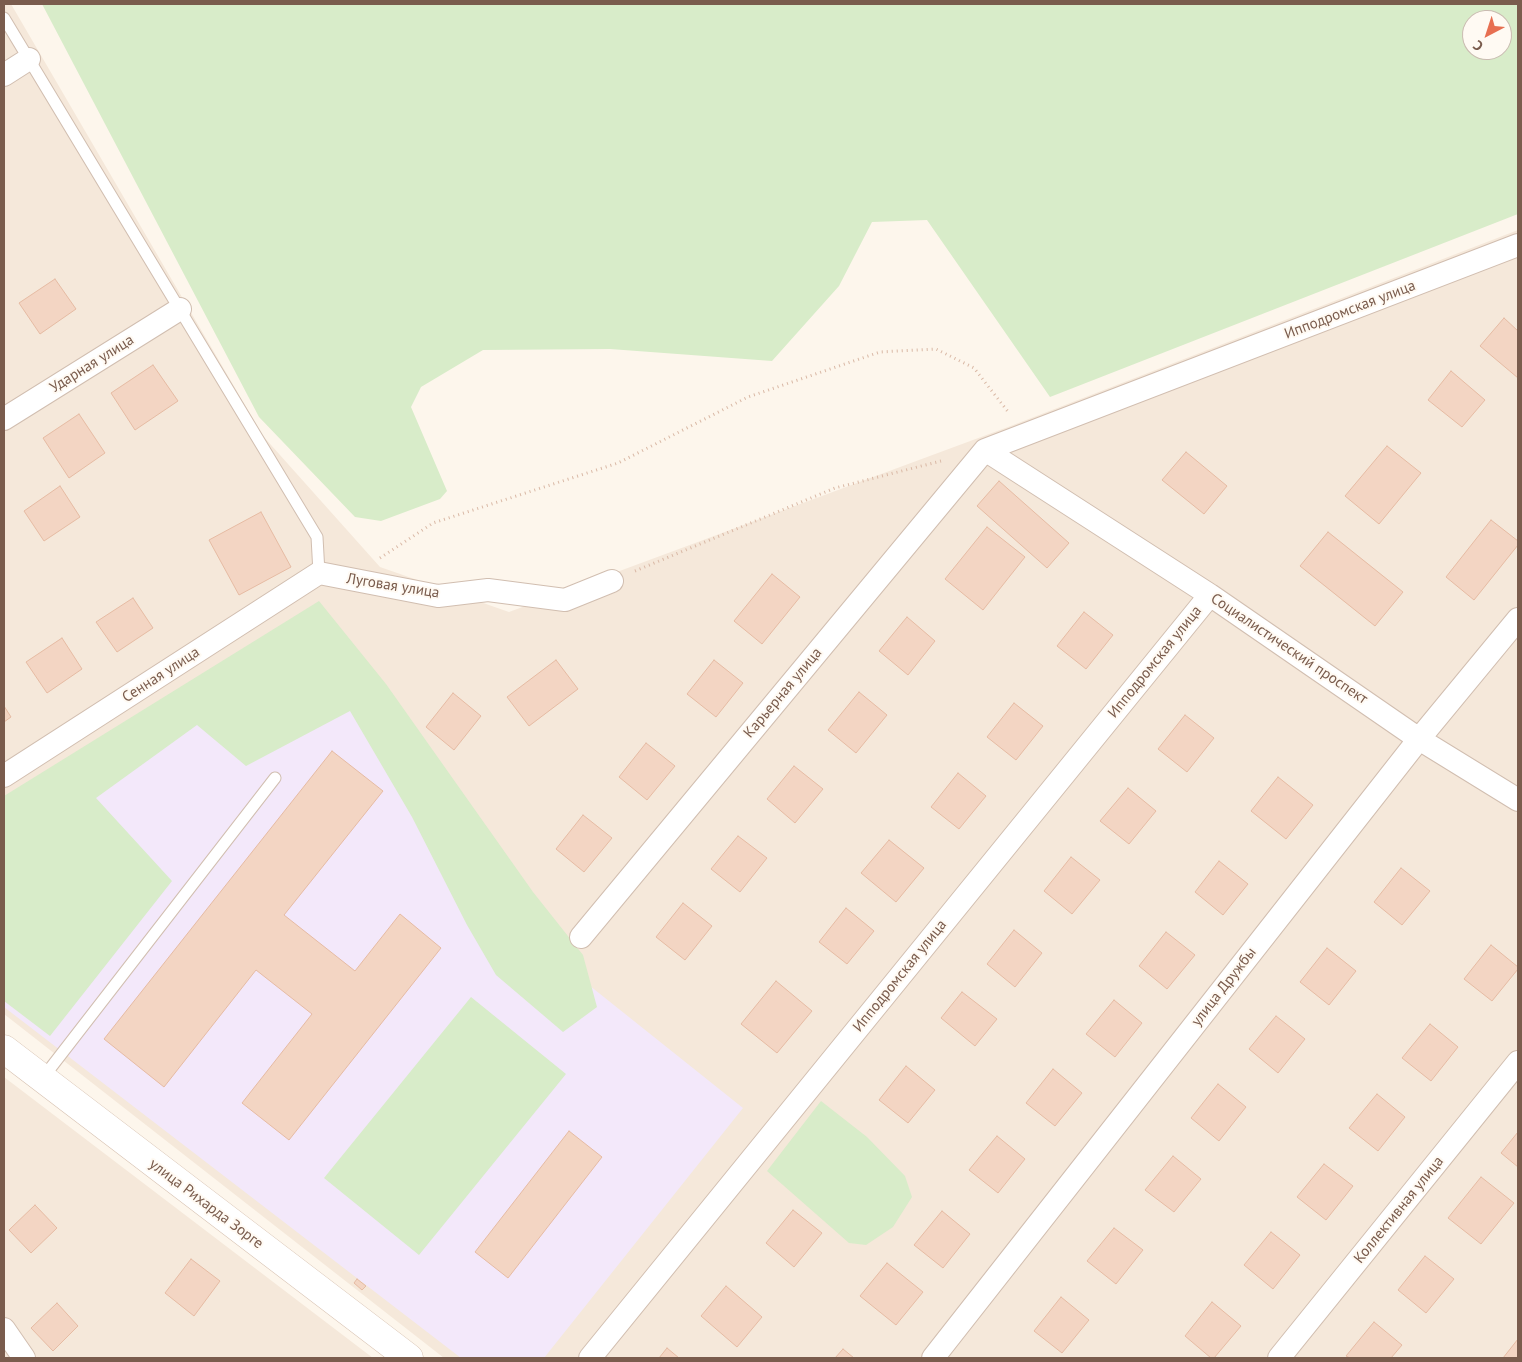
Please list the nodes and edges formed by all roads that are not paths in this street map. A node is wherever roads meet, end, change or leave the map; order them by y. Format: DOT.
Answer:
graph roads {
  1 [pos="4,18"];
  2 [pos="28,59"];
  3 [pos="4,74"];
  4 [pos="1518,245"];
  5 [pos="180,309"];
  6 [pos="4,419"];
  7 [pos="985,450"];
  8 [pos="319,573"];
  9 [pos="612,581"];
  10 [pos="1210,594"];
  11 [pos="1518,619"];
  12 [pos="1419,739"];
  13 [pos="4,776"];
  14 [pos="275,778"];
  15 [pos="1518,800"];
  16 [pos="581,937"];
  17 [pos="4,1049"];
  18 [pos="1518,1062"];
  19 [pos="42,1079"];
  20 [pos="4,1329"];
  21 [pos="24,1358"];
  22 [pos="409,1358"];
  23 [pos="590,1358"];
  24 [pos="933,1358"];
  25 [pos="1279,1358"];
  1 -- 2 [label="lane"];
  2 -- 3 [label="street"];
  2 -- 5 [label="lane"];
  4 -- 7 [label="street, Ипподромская улица"];
  5 -- 6 [label="street, Ударная улица"];
  5 -- 8 [label="lane"];
  7 -- 10 [label="street, Социалистический проспект"];
  7 -- 16 [label="street, Карьерная улица"];
  8 -- 9 [label="street, Луговая улица"];
  8 -- 13 [label="street, Сенная улица"];
  10 -- 12 [label="street, Социалистический проспект"];
  10 -- 23 [label="street, Ипподромская улица"];
  11 -- 12 [label="street, улица Дружбы"];
  12 -- 15 [label="street, Социалистический проспект"];
  12 -- 24 [label="street, улица Дружбы"];
  14 -- 19 [label="lane"];
  17 -- 19 [label="main road, улица Рихарда Зорге"];
  18 -- 25 [label="street, Коллективная улица"];
  19 -- 22 [label="main road, улица Рихарда Зорге"];
  20 -- 21 [label="street"];
}
